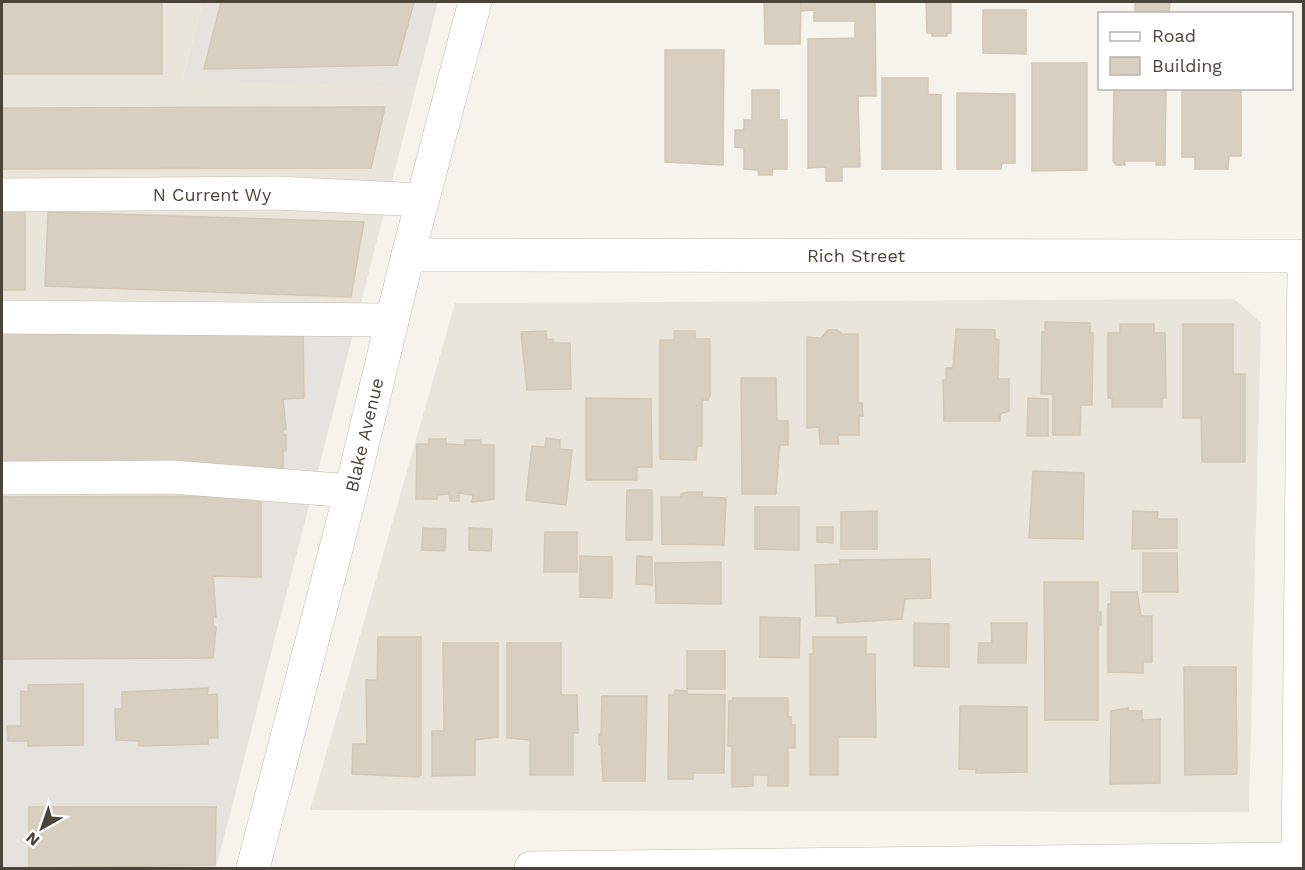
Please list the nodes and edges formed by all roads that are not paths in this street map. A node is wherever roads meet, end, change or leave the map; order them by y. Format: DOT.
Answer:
graph roads {
  1 [pos="476,2"];
  2 [pos="2,195"];
  3 [pos="422,200"];
  4 [pos="408,255"];
  5 [pos="1304,256"];
  6 [pos="1304,271"];
  7 [pos="2,317"];
  8 [pos="392,320"];
  9 [pos="2,478"];
  10 [pos="351,491"];
  11 [pos="1298,864"];
  12 [pos="253,868"];
  13 [pos="531,868"];
  1 -- 3 [label="street, Blake Avenue"];
  2 -- 3 [label="street, N Current Wy"];
  3 -- 4 [label="street, Blake Avenue"];
  4 -- 5 [label="street, Rich Street"];
  4 -- 8 [label="street, Blake Avenue"];
  6 -- 11 [label="street"];
  7 -- 8 [label="street"];
  8 -- 10 [label="street, Blake Avenue"];
  9 -- 10 [label="street"];
  10 -- 12 [label="street, Blake Avenue"];
  11 -- 13 [label="street"];
}
